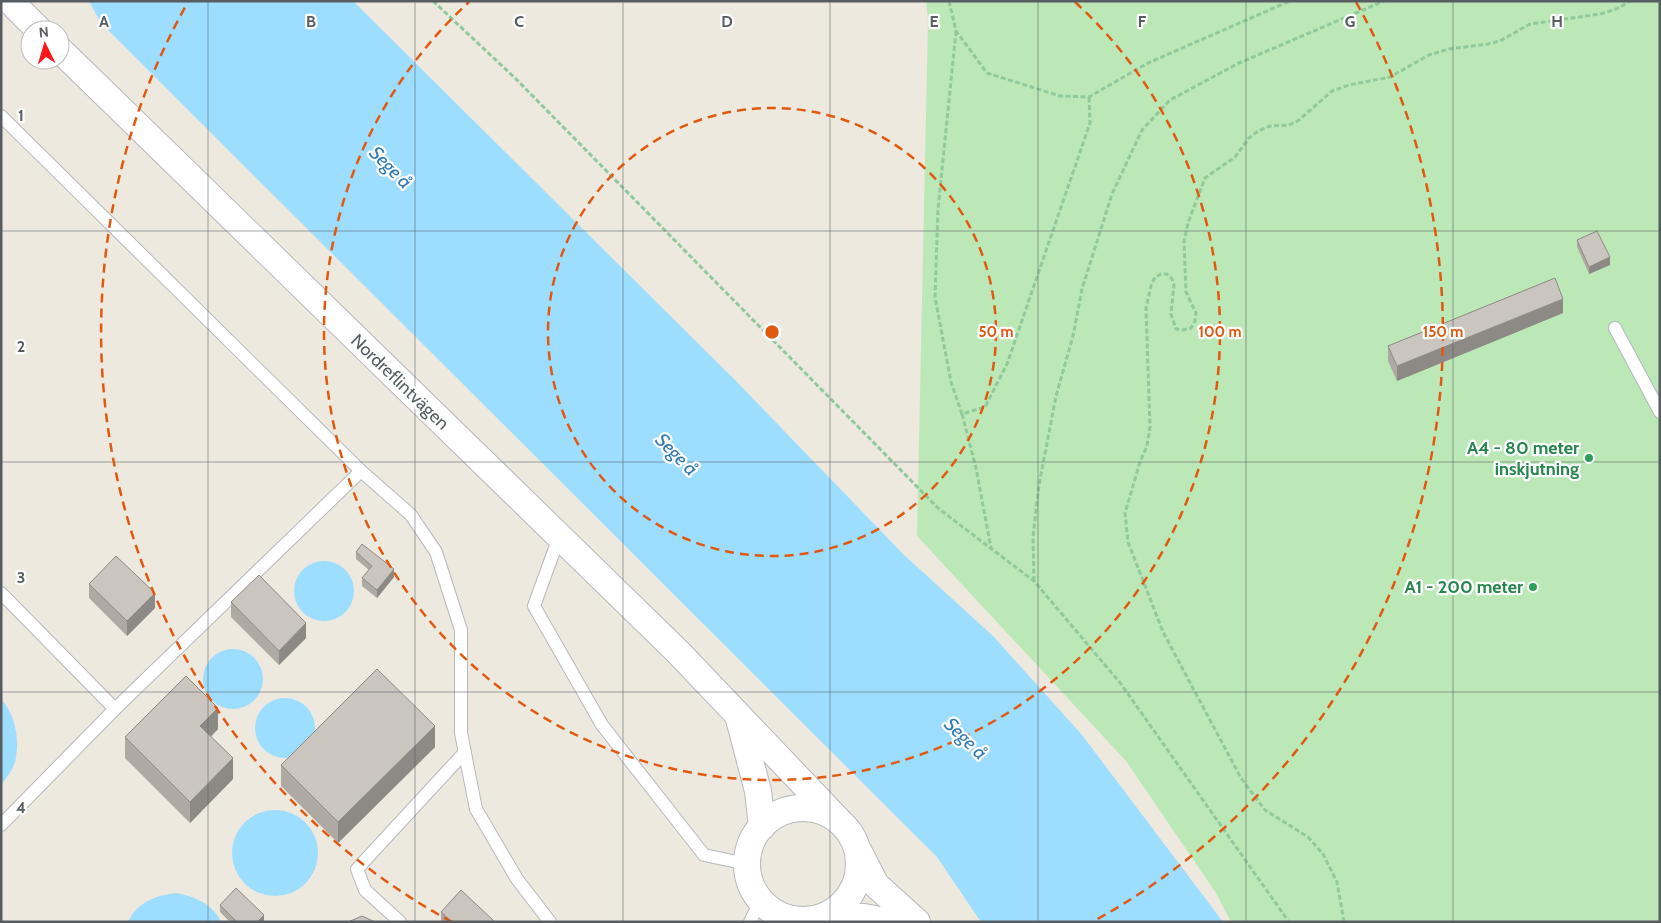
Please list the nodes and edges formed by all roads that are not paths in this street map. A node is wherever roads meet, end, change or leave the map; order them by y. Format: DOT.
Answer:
graph roads {
  1 [pos="10,1"];
  2 [pos="29,20"];
  3 [pos="70,60"];
  4 [pos="1,116"];
  5 [pos="1615,328"];
  6 [pos="1660,412"];
  7 [pos="362,471"];
  8 [pos="559,537"];
  9 [pos="1,593"];
  10 [pos="115,708"];
  11 [pos="738,716"];
  12 [pos="465,752"];
  13 [pos="838,820"];
  14 [pos="1,825"];
  15 [pos="762,827"];
  16 [pos="858,851"];
  17 [pos="740,862"];
  18 [pos="755,911"];
  19 [pos="820,920"];
  20 [pos="400,922"];
  21 [pos="550,922"];
  22 [pos="890,922"];
  23 [pos="917,922"];
  1 -- 2 [label="street"];
  3 -- 8 [label="street, Nordreflintvägen"];
  4 -- 7 [label="lane"];
  5 -- 6 [label="lane"];
  7 -- 10 [label="lane"];
  7 -- 12 [label="lane"];
  8 -- 11 [label="street, Nordreflintvägen"];
  8 -- 17 [label="lane"];
  9 -- 10 [label="lane"];
  10 -- 14 [label="lane"];
  11 -- 13 [label="street, Nordreflintvägen"];
  11 -- 15 [label="street, Nordreflintvägen"];
  12 -- 20 [label="lane"];
  12 -- 21 [label="lane"];
  13 -- 15 [label="street"];
  13 -- 16 [label="street"];
  15 -- 17 [label="street"];
  16 -- 19 [label="street"];
  16 -- 23 [label="street"];
  17 -- 18 [label="street"];
  18 -- 19 [label="street"];
  19 -- 22 [label="street"];
}
